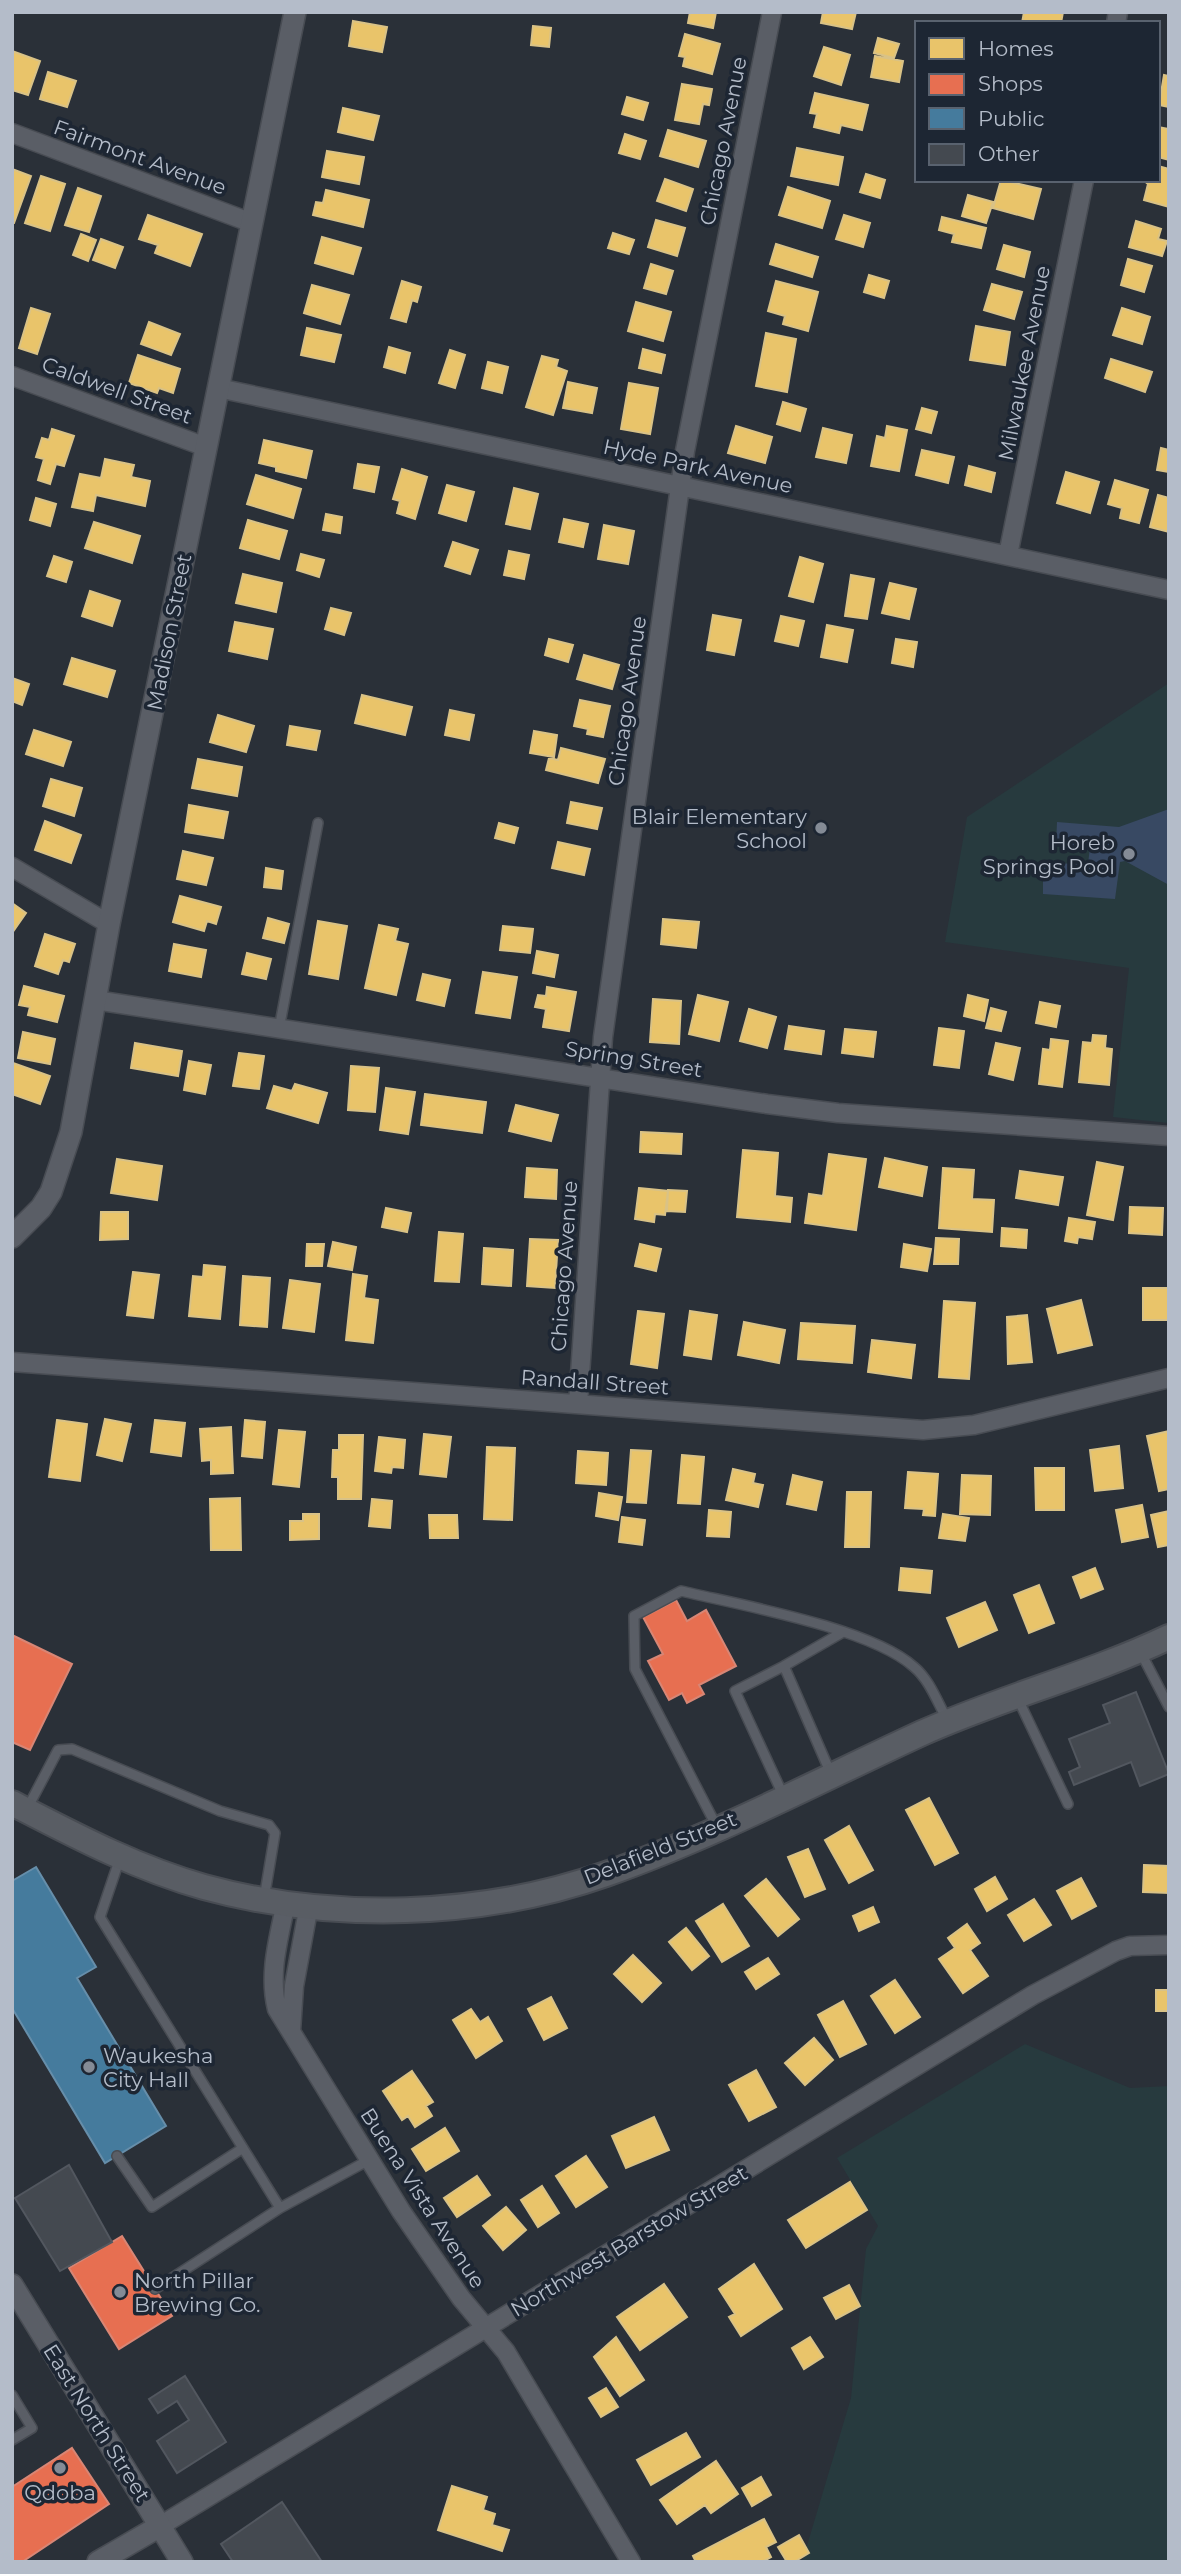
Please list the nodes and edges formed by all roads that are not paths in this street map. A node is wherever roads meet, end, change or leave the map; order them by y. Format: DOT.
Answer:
graph roads {
  1 [pos="295,12"];
  2 [pos="772,12"];
  3 [pos="12,134"];
  4 [pos="1084,182"];
  5 [pos="252,223"];
  6 [pos="12,376"];
  7 [pos="218,388"];
  8 [pos="206,447"];
  9 [pos="680,486"];
  10 [pos="1009,555"];
  11 [pos="1169,590"];
  12 [pos="318,823"];
  13 [pos="12,867"];
  14 [pos="109,924"];
  15 [pos="95,1000"];
  16 [pos="279,1029"];
  17 [pos="600,1077"];
  18 [pos="1169,1136"];
  19 [pos="12,1237"];
  20 [pos="12,1362"];
  21 [pos="1169,1378"];
  22 [pos="578,1404"];
  23 [pos="843,1633"];
  24 [pos="1169,1637"];
  25 [pos="1139,1649"];
  26 [pos="784,1666"];
  27 [pos="1165,1692"];
  28 [pos="1016,1695"];
  29 [pos="1169,1707"];
  30 [pos="948,1721"];
  31 [pos="832,1775"];
  32 [pos="784,1797"];
  33 [pos="1068,1804"];
  34 [pos="19,1806"];
  35 [pos="718,1827"];
  36 [pos="121,1857"];
  37 [pos="286,1902"];
  38 [pos="1169,1945"];
  39 [pos="243,2148"];
  40 [pos="117,2156"];
  41 [pos="369,2160"];
  42 [pos="280,2208"];
  43 [pos="12,2285"];
  44 [pos="155,2289"];
  45 [pos="485,2328"];
  46 [pos="12,2395"];
  47 [pos="12,2440"];
  48 [pos="160,2526"];
  49 [pos="98,2562"];
  50 [pos="182,2562"];
  51 [pos="631,2562"];
  1 -- 5 [label="street, Madison Street"];
  2 -- 9 [label="street, Chicago Avenue"];
  3 -- 5 [label="street, Fairmont Avenue"];
  4 -- 10 [label="street, Milwaukee Avenue"];
  5 -- 7 [label="street, Madison Street"];
  6 -- 8 [label="street, Caldwell Street"];
  7 -- 8 [label="street, Madison Street"];
  7 -- 9 [label="street, Hyde Park Avenue"];
  8 -- 14 [label="street, Madison Street"];
  9 -- 10 [label="street, Hyde Park Avenue"];
  9 -- 17 [label="street, Chicago Avenue"];
  10 -- 11 [label="street, Hyde Park Avenue"];
  12 -- 16 [label="lane"];
  13 -- 14 [label="street"];
  14 -- 15 [label="street, Madison Street"];
  15 -- 16 [label="street, Spring Street"];
  15 -- 19 [label="street, Madison Street"];
  16 -- 17 [label="street, Spring Street"];
  17 -- 18 [label="street, Spring Street"];
  17 -- 22 [label="street, Chicago Avenue"];
  20 -- 22 [label="street, Randall Street"];
  21 -- 22 [label="street, Randall Street"];
  23 -- 26 [label="lane"];
  23 -- 30 [label="lane"];
  23 -- 35 [label="lane"];
  24 -- 25 [label="main road, Delafield Street"];
  25 -- 27 [label="lane"];
  25 -- 28 [label="main road, Delafield Street"];
  26 -- 31 [label="lane"];
  26 -- 32 [label="lane"];
  27 -- 29 [label="lane"];
  28 -- 30 [label="main road, Delafield Street"];
  28 -- 33 [label="lane"];
  30 -- 31 [label="main road, Delafield Street"];
  31 -- 32 [label="main road, Delafield Street"];
  32 -- 35 [label="main road, Delafield Street"];
  34 -- 36 [label="main road, Delafield Street"];
  34 -- 37 [label="lane"];
  35 -- 37 [label="main road, Delafield Street"];
  36 -- 37 [label="main road, Delafield Street"];
  36 -- 39 [label="lane"];
  37 -- 41 [label="street, Buena Vista Avenue"];
  38 -- 45 [label="street, Northwest Barstow Street"];
  39 -- 40 [label="lane"];
  39 -- 42 [label="lane"];
  41 -- 42 [label="lane"];
  41 -- 45 [label="street, Buena Vista Avenue"];
  42 -- 44 [label="lane"];
  43 -- 48 [label="street, East North Street"];
  45 -- 48 [label="street, Northwest Barstow Street"];
  45 -- 51 [label="street, Buena Vista Avenue"];
  46 -- 47 [label="lane"];
  48 -- 49 [label="street, Northwest Barstow Street"];
  48 -- 50 [label="street, East North Street"];
}
